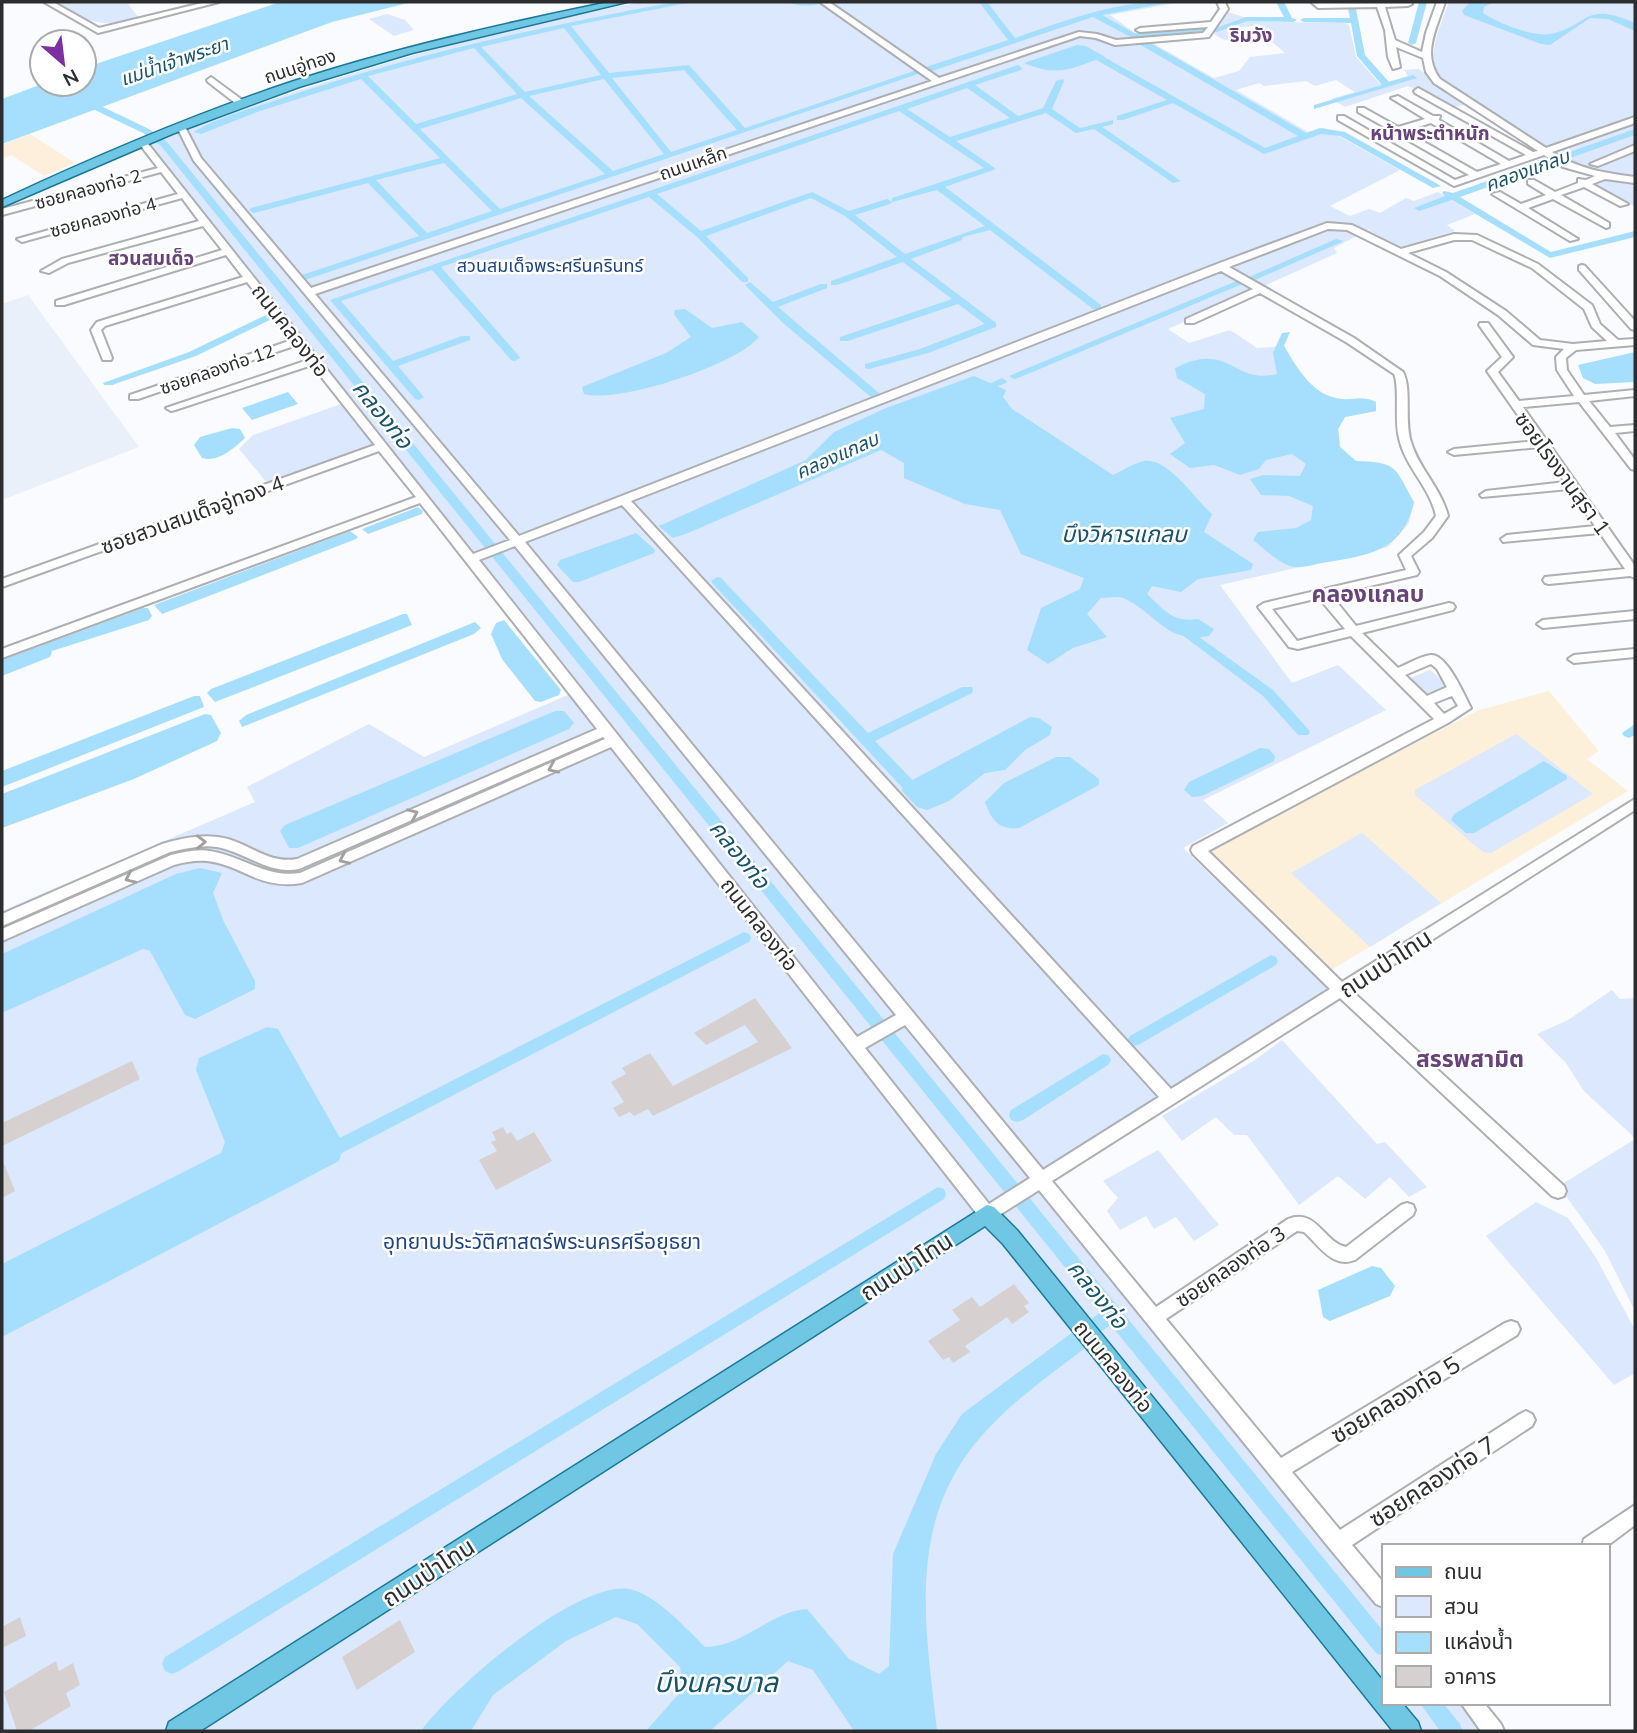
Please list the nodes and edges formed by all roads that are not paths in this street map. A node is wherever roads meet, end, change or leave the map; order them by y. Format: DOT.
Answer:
graph roads {
  1 [pos="48,2"];
  2 [pos="189,2"];
  3 [pos="215,2"];
  4 [pos="622,2"];
  5 [pos="824,2"];
  6 [pos="1221,2"];
  7 [pos="1315,2"];
  8 [pos="1441,2"];
  9 [pos="1380,3"];
  10 [pos="1326,4"];
  11 [pos="1408,4"];
  12 [pos="198,8"];
  13 [pos="1213,24"];
  14 [pos="1140,30"];
  15 [pos="1392,42"];
  16 [pos="1425,56"];
  17 [pos="1396,66"];
  18 [pos="211,80"];
  19 [pos="938,81"];
  20 [pos="1418,90"];
  21 [pos="1395,98"];
  22 [pos="242,104"];
  23 [pos="1473,106"];
  24 [pos="1361,110"];
  25 [pos="1456,112"];
  26 [pos="1341,118"];
  27 [pos="1432,120"];
  28 [pos="1635,120"];
  29 [pos="181,127"];
  30 [pos="1398,130"];
  31 [pos="1375,138"];
  32 [pos="144,141"];
  33 [pos="1635,148"];
  34 [pos="1541,153"];
  35 [pos="1508,164"];
  36 [pos="1595,164"];
  37 [pos="163,169"];
  38 [pos="1476,175"];
  39 [pos="1573,176"];
  40 [pos="1604,176"];
  41 [pos="1635,180"];
  42 [pos="1531,182"];
  43 [pos="1586,183"];
  44 [pos="1497,194"];
  45 [pos="184,195"];
  46 [pos="1554,195"];
  47 [pos="2,204"];
  48 [pos="1623,204"];
  49 [pos="1520,208"];
  50 [pos="2,212"];
  51 [pos="205,222"];
  52 [pos="1606,225"];
  53 [pos="22,239"];
  54 [pos="1573,239"];
  55 [pos="228,251"];
  56 [pos="1401,252"];
  57 [pos="1220,266"];
  58 [pos="1582,268"];
  59 [pos="46,271"];
  60 [pos="250,278"];
  61 [pos="1261,289"];
  62 [pos="310,292"];
  63 [pos="60,303"];
  64 [pos="1190,321"];
  65 [pos="1484,325"];
  66 [pos="1635,327"];
  67 [pos="299,341"];
  68 [pos="1635,342"];
  69 [pos="1615,343"];
  70 [pos="1573,347"];
  71 [pos="107,358"];
  72 [pos="315,361"];
  73 [pos="1635,393"];
  74 [pos="134,397"];
  75 [pos="1582,398"];
  76 [pos="1514,405"];
  77 [pos="171,408"];
  78 [pos="1635,428"];
  79 [pos="1607,431"];
  80 [pos="1542,444"];
  81 [pos="382,446"];
  82 [pos="1454,452"];
  83 [pos="1634,464"];
  84 [pos="1572,485"];
  85 [pos="1486,495"];
  86 [pos="424,498"];
  87 [pos="624,500"];
  88 [pos="1603,529"];
  89 [pos="1507,539"];
  90 [pos="512,543"];
  91 [pos="477,557"];
  92 [pos="1635,573"];
  93 [pos="1549,580"];
  94 [pos="2,583"];
  95 [pos="1322,593"];
  96 [pos="1449,607"];
  97 [pos="1635,615"];
  98 [pos="1543,624"];
  99 [pos="1354,632"];
  100 [pos="1635,653"];
  101 [pos="2,654"];
  102 [pos="1574,659"];
  103 [pos="1397,674"];
  104 [pos="1455,689"];
  105 [pos="1425,702"];
  106 [pos="1443,720"];
  107 [pos="611,735"];
  108 [pos="1635,803"];
  109 [pos="2,919"];
  110 [pos="2,935"];
  111 [pos="1342,991"];
  112 [pos="904,1018"];
  113 [pos="859,1043"];
  114 [pos="1170,1099"];
  115 [pos="1037,1183"];
  116 [pos="1558,1191"];
  117 [pos="993,1210"];
  118 [pos="1407,1210"];
  119 [pos="1153,1318"];
  120 [pos="1511,1329"];
  121 [pos="1526,1420"];
  122 [pos="1278,1470"];
  123 [pos="1635,1514"];
  124 [pos="1338,1543"];
  125 [pos="1594,1544"];
  126 [pos="1382,1596"];
  127 [pos="1382,1698"];
  128 [pos="1387,1705"];
  129 [pos="1473,1705"];
  130 [pos="178,1731"];
  131 [pos="1409,1731"];
  132 [pos="1494,1731"];
  1 -- 12 [label="street"];
  2 -- 12 [label="street"];
  3 -- 12 [label="street"];
  4 -- 22 [label="main road, ถนนอู่ทอง"];
  5 -- 19 [label="street"];
  6 -- 13 [label="street"];
  7 -- 10 [label="street"];
  8 -- 16 [label="street"];
  9 -- 10 [label="street"];
  9 -- 11 [label="street"];
  9 -- 15 [label="street"];
  13 -- 14 [label="street"];
  13 -- 19 [label="street, ถนนเหล็ก"];
  15 -- 16 [label="street"];
  15 -- 17 [label="street"];
  16 -- 23 [label="street"];
  18 -- 22 [label="street"];
  19 -- 62 [label="street, ถนนเหล็ก"];
  20 -- 25 [label="street"];
  21 -- 27 [label="street"];
  22 -- 29 [label="main road, ถนนอู่ทอง"];
  23 -- 25 [label="street"];
  23 -- 34 [label="street"];
  24 -- 30 [label="street"];
  25 -- 27 [label="street"];
  25 -- 34 [label="street"];
  26 -- 31 [label="street"];
  27 -- 30 [label="street"];
  27 -- 35 [label="street"];
  28 -- 34 [label="street"];
  29 -- 32 [label="main road, ถนนอู่ทอง"];
  29 -- 62 [label="street, ถนนคลองท่อ"];
  30 -- 31 [label="street"];
  30 -- 38 [label="street"];
  31 -- 38 [label="street"];
  32 -- 37 [label="street, ถนนคลองท่อ"];
  32 -- 47 [label="main road, ถนนอู่ทอง"];
  33 -- 36 [label="street"];
  34 -- 35 [label="street"];
  34 -- 40 [label="street"];
  35 -- 38 [label="street"];
  37 -- 45 [label="street, ถนนคลองท่อ"];
  37 -- 50 [label="street, ซอยคลองท่อ 2"];
  39 -- 43 [label="street"];
  40 -- 41 [label="street"];
  40 -- 43 [label="street"];
  42 -- 46 [label="street"];
  43 -- 46 [label="street"];
  43 -- 48 [label="street"];
  44 -- 49 [label="street"];
  45 -- 51 [label="street, ถนนคลองท่อ"];
  45 -- 53 [label="street, ซอยคลองท่อ 4"];
  46 -- 49 [label="street"];
  46 -- 52 [label="street"];
  49 -- 54 [label="street"];
  51 -- 55 [label="street, ถนนคลองท่อ"];
  51 -- 59 [label="street"];
  55 -- 60 [label="street, ถนนคลองท่อ"];
  55 -- 63 [label="street"];
  56 -- 57 [label="street"];
  56 -- 69 [label="street"];
  56 -- 70 [label="street"];
  57 -- 61 [label="street"];
  57 -- 87 [label="street"];
  58 -- 66 [label="street"];
  60 -- 67 [label="street, ถนนคลองท่อ"];
  60 -- 71 [label="street"];
  61 -- 64 [label="street"];
  61 -- 95 [label="street"];
  62 -- 90 [label="street, ถนนคลองท่อ"];
  65 -- 76 [label="street, ซอยโรงงานสุรา 1"];
  67 -- 72 [label="street, ถนนคลองท่อ"];
  67 -- 74 [label="street, ซอยคลองท่อ 12"];
  68 -- 69 [label="street"];
  69 -- 70 [label="street"];
  70 -- 75 [label="street"];
  72 -- 77 [label="street"];
  72 -- 81 [label="street, ถนนคลองท่อ"];
  73 -- 75 [label="street"];
  75 -- 76 [label="street"];
  75 -- 79 [label="street"];
  76 -- 80 [label="street, ซอยโรงงานสุรา 1"];
  78 -- 79 [label="street"];
  79 -- 83 [label="street"];
  80 -- 82 [label="street"];
  80 -- 84 [label="street, ซอยโรงงานสุรา 1"];
  81 -- 86 [label="street, ถนนคลองท่อ"];
  81 -- 94 [label="street, ซอยสวนสมเด็จอู่ทอง 4"];
  84 -- 85 [label="street"];
  84 -- 88 [label="street, ซอยโรงงานสุรา 1"];
  86 -- 91 [label="street, ถนนคลองท่อ"];
  86 -- 101 [label="street"];
  87 -- 90 [label="street"];
  87 -- 114 [label="street"];
  88 -- 89 [label="street"];
  88 -- 92 [label="street, ซอยโรงงานสุรา 1"];
  90 -- 91 [label="street"];
  90 -- 112 [label="street, ถนนคลองท่อ"];
  91 -- 107 [label="street, ถนนคลองท่อ"];
  92 -- 93 [label="street"];
  95 -- 99 [label="street"];
  95 -- 99 [label="street"];
  96 -- 99 [label="street"];
  97 -- 98 [label="street"];
  99 -- 103 [label="street"];
  100 -- 102 [label="street"];
  103 -- 104 [label="street"];
  103 -- 105 [label="street"];
  104 -- 105 [label="street"];
  104 -- 106 [label="street"];
  105 -- 106 [label="street"];
  106 -- 111 [label="street"];
  109 -- 107 [label="street, one-way"];
  107 -- 110 [label="street, one-way"];
  107 -- 113 [label="street, ถนนคลองท่อ"];
  108 -- 111 [label="street, ถนนป่าโทน"];
  111 -- 114 [label="street, ถนนป่าโทน"];
  111 -- 116 [label="street"];
  112 -- 113 [label="street"];
  112 -- 115 [label="street, ถนนคลองท่อ"];
  113 -- 117 [label="street, ถนนคลองท่อ"];
  114 -- 115 [label="street, ถนนป่าโทน"];
  115 -- 117 [label="street, ถนนป่าโทน"];
  115 -- 119 [label="street, ถนนคลองท่อ"];
  117 -- 127 [label="main road, ถนนคลองท่อ"];
  117 -- 130 [label="main road, ถนนป่าโทน"];
  118 -- 119 [label="street, ซอยคลองท่อ 3"];
  119 -- 122 [label="street, ถนนคลองท่อ"];
  120 -- 122 [label="street, ซอยคลองท่อ 5"];
  121 -- 124 [label="street, ซอยคลองท่อ 7"];
  122 -- 124 [label="street, ถนนคลองท่อ"];
  123 -- 125 [label="street"];
  124 -- 126 [label="street, ถนนคลองท่อ"];
  128 -- 131 [label="main road, ถนนคลองท่อ"];
  129 -- 132 [label="street"];
}
